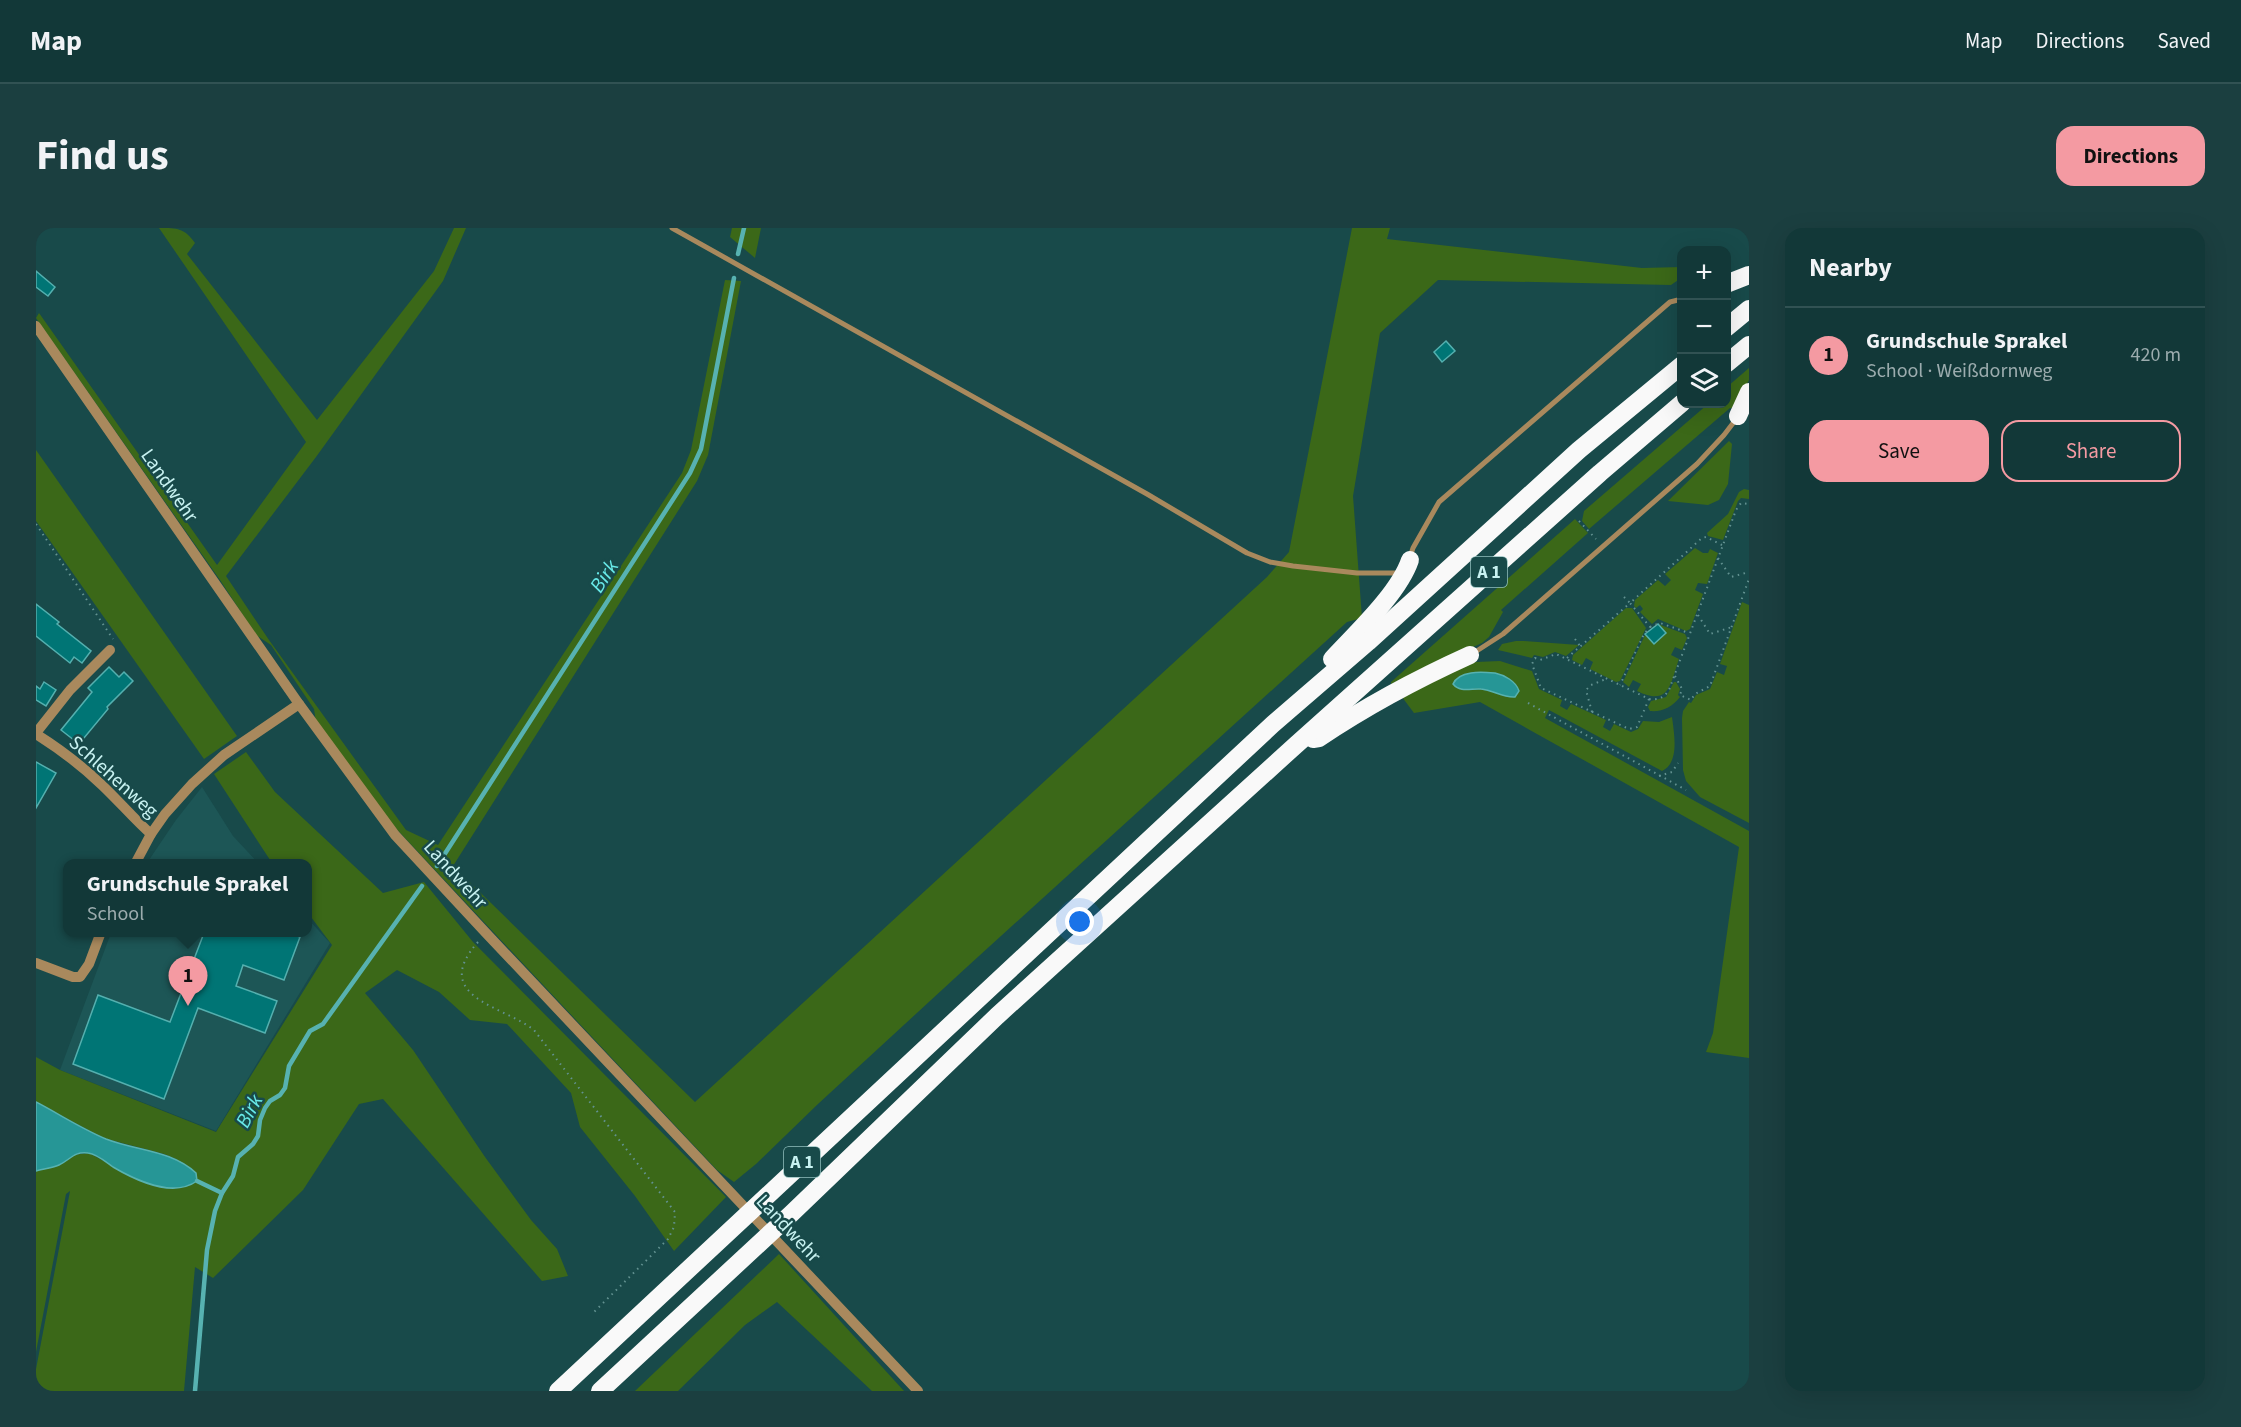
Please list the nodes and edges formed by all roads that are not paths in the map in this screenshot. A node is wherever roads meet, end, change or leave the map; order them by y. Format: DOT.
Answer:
graph roads {
  1 [pos="672,228"];
  2 [pos="1749,275"];
  3 [pos="1731,282"];
  4 [pos="1678,300"];
  5 [pos="1749,309"];
  6 [pos="1731,324"];
  7 [pos="36,326"];
  8 [pos="1749,345"];
  9 [pos="1731,360"];
  10 [pos="1677,369"];
  11 [pos="1749,392"];
  12 [pos="1677,407"];
  13 [pos="1738,416"];
  14 [pos="1408,567"];
  15 [pos="113,647"];
  16 [pos="1470,655"];
  17 [pos="299,704"];
  18 [pos="1273,724"];
  19 [pos="36,734"];
  20 [pos="1297,744"];
  21 [pos="151,834"];
  22 [pos="138,859"];
  23 [pos="100,937"];
  24 [pos="36,963"];
  25 [pos="558,1391"];
  26 [pos="600,1391"];
  27 [pos="918,1391"];
  1 -- 14 [label="lane"];
  2 -- 3 [label="highway"];
  4 -- 14 [label="lane"];
  5 -- 6 [label="highway"];
  7 -- 17 [label="street, Landwehr"];
  8 -- 9 [label="highway"];
  10 -- 18 [label="highway, A 1"];
  11 -- 13 [label="highway"];
  12 -- 20 [label="highway, A 1"];
  13 -- 16 [label="lane"];
  14 -- 18 [label="highway"];
  15 -- 19 [label="street, Schlehenweg"];
  16 -- 20 [label="highway"];
  17 -- 21 [label="street, Schlehenweg"];
  17 -- 27 [label="street, Landwehr"];
  18 -- 25 [label="highway, A 1"];
  19 -- 21 [label="street, Schlehenweg"];
  20 -- 26 [label="highway, A 1"];
  21 -- 22 [label="street"];
  23 -- 24 [label="street"];
}
